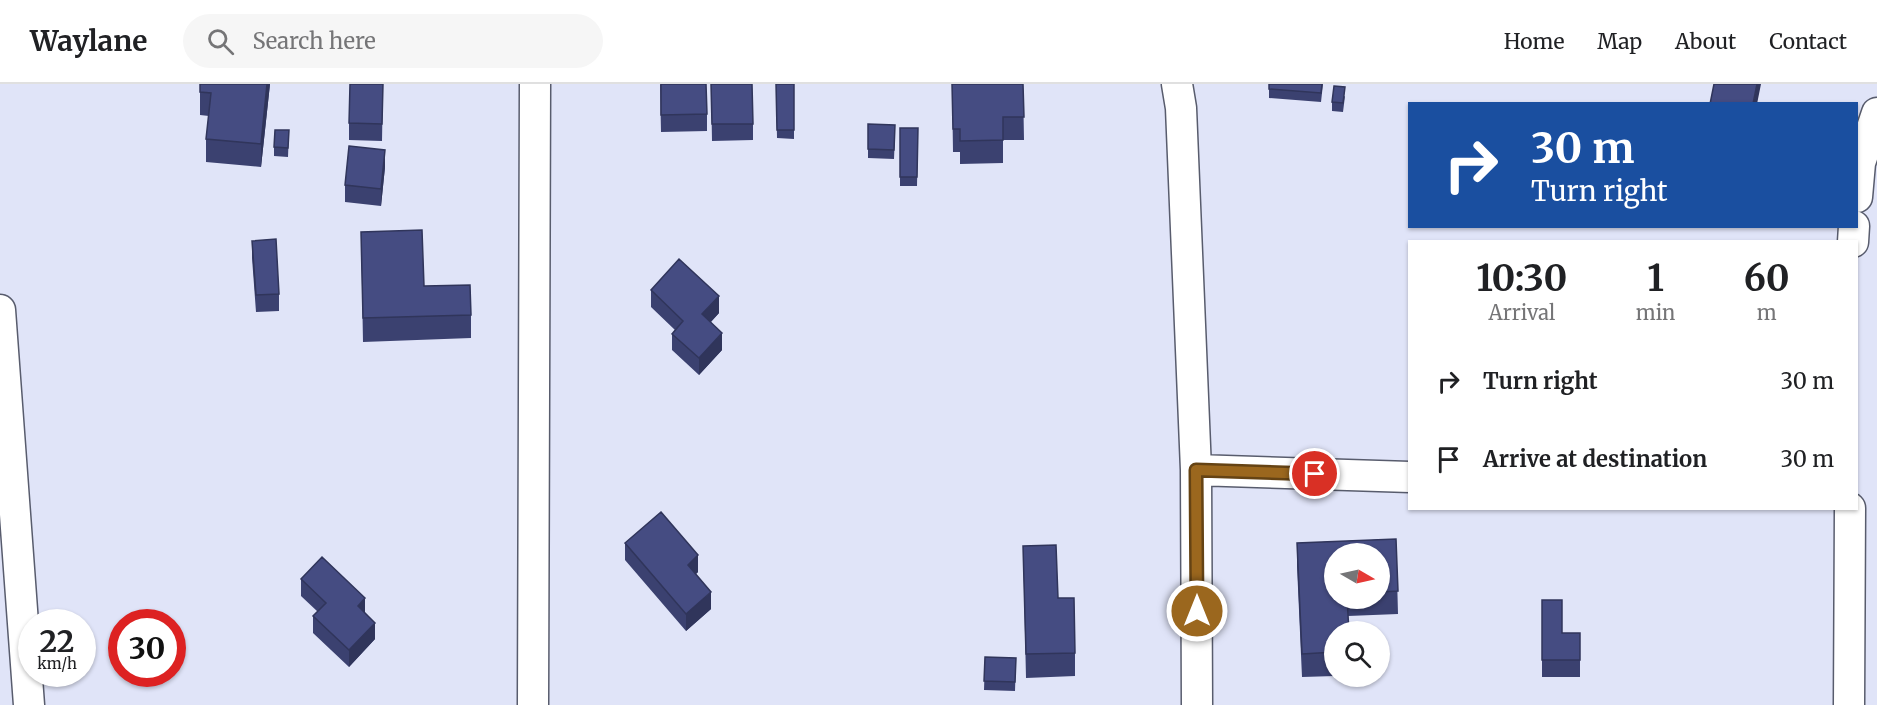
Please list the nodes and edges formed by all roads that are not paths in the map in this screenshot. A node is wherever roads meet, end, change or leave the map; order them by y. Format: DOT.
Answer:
graph roads {
  1 [pos="535,84"];
  2 [pos="1178,84"];
  3 [pos="1877,113"];
  4 [pos="1858,186"];
  5 [pos="0,310"];
  6 [pos="1196,470"];
  7 [pos="1408,477"];
  8 [pos="1850,510"];
  9 [pos="29,705"];
  10 [pos="533,705"];
  11 [pos="1197,705"];
  12 [pos="1849,705"];
  1 -- 10 [label="street"];
  2 -- 6 [label="street"];
  3 -- 4 [label="street"];
  5 -- 9 [label="street"];
  6 -- 7 [label="street"];
  6 -- 11 [label="street"];
  8 -- 12 [label="street"];
}
